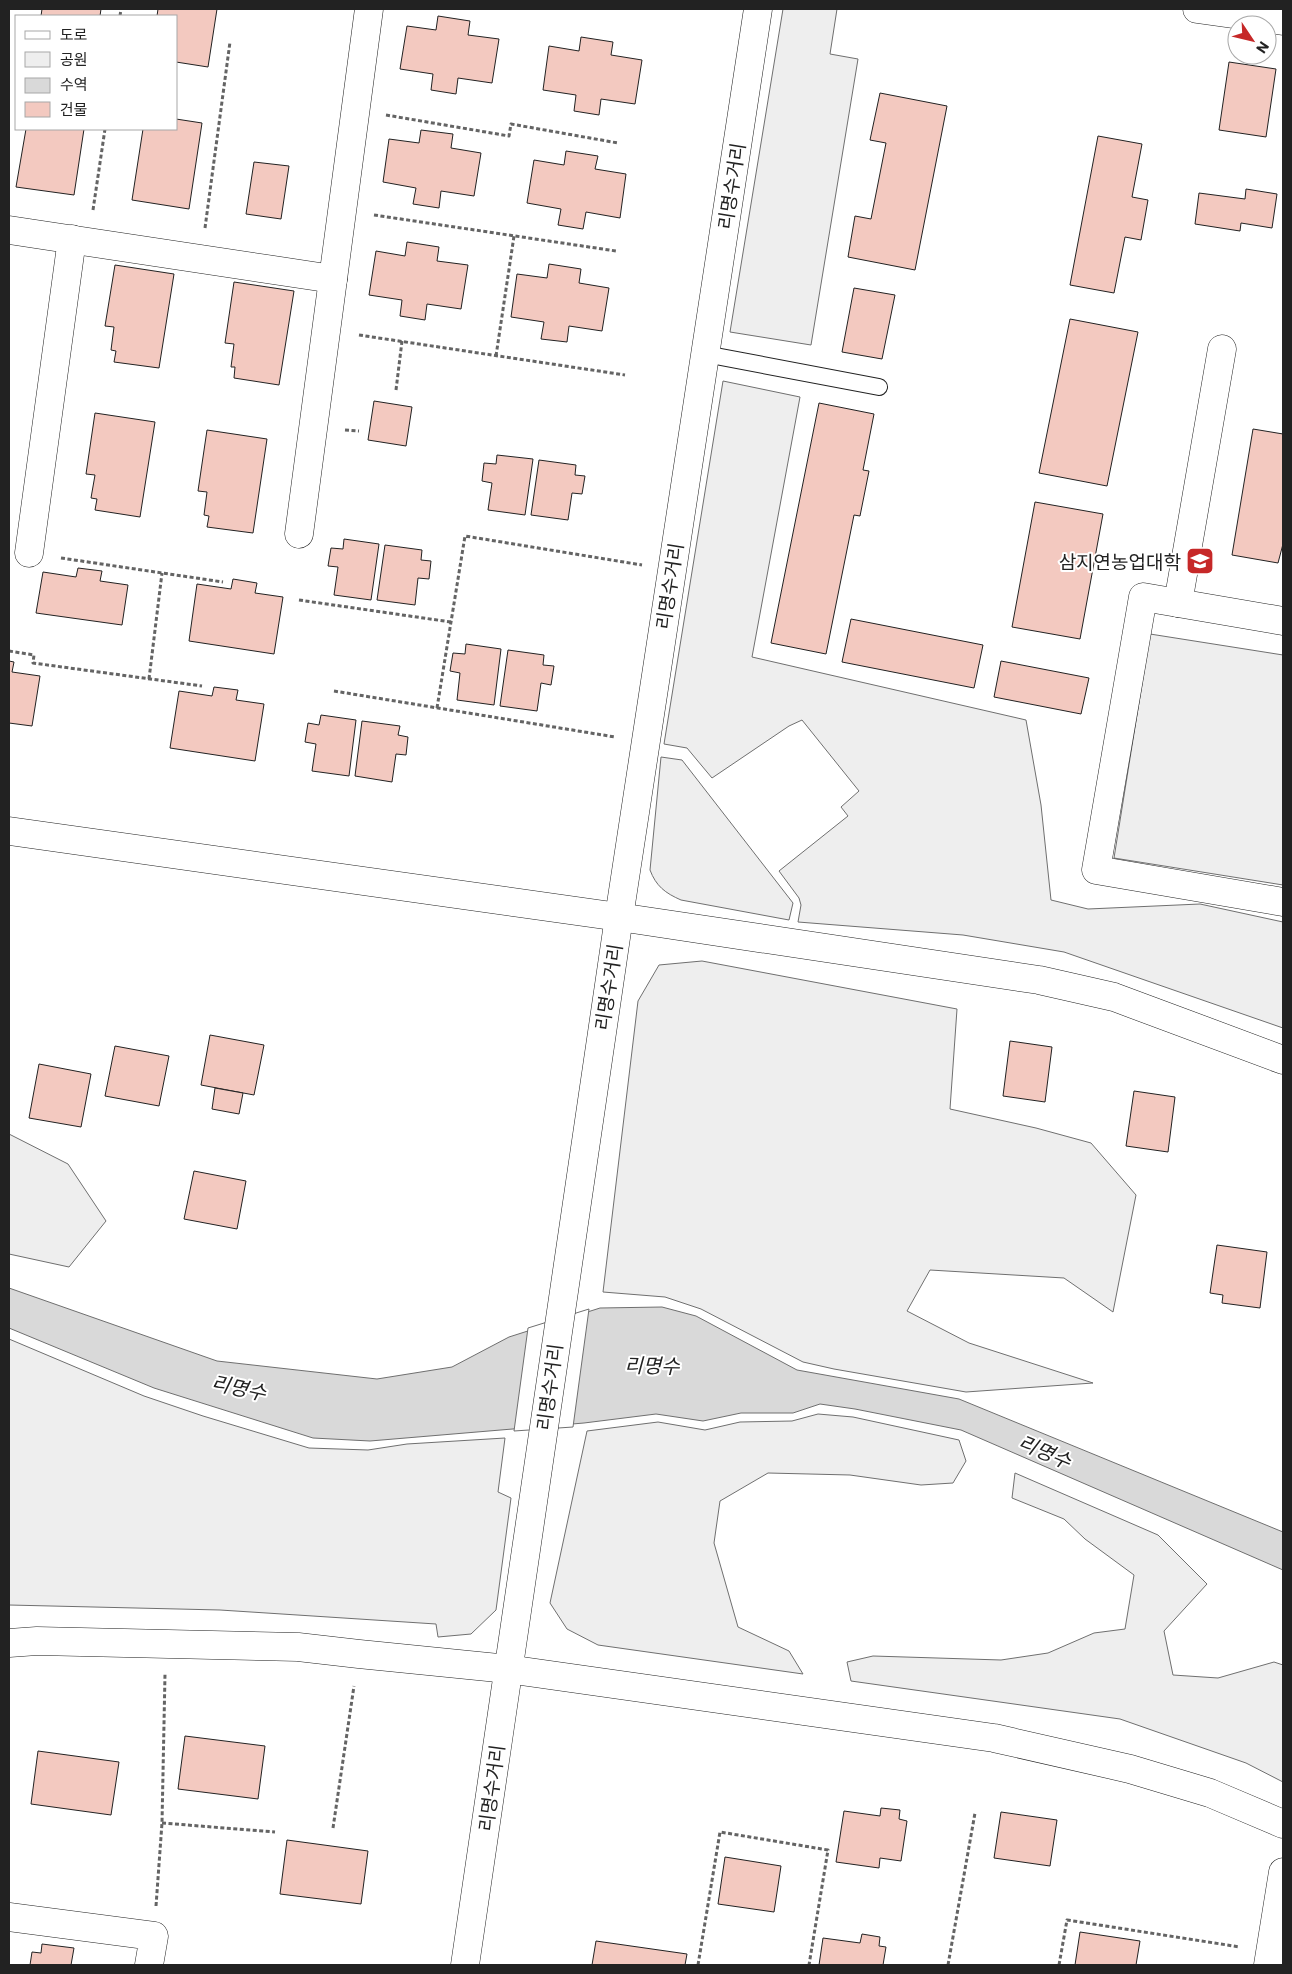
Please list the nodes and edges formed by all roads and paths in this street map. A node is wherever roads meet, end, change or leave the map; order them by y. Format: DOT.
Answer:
graph roads {
  1 [pos="369,9"];
  2 [pos="758,9"];
  3 [pos="1197,9"];
  4 [pos="1283,21"];
  5 [pos="230,42"];
  6 [pos="356,110"];
  7 [pos="105,130"];
  8 [pos="618,143"];
  9 [pos="342,210"];
  10 [pos="9,230"];
  11 [pos="514,236"];
  12 [pos="80,240"];
  13 [pos="616,251"];
  14 [pos="201,259"];
  15 [pos="333,279"];
  16 [pos="326,330"];
  17 [pos="402,341"];
  18 [pos="1222,349"];
  19 [pos="705,354"];
  20 [pos="496,356"];
  21 [pos="625,375"];
  22 [pos="878,387"];
  23 [pos="396,390"];
  24 [pos="299,534"];
  25 [pos="29,553"];
  26 [pos="672,570"];
  27 [pos="162,573"];
  28 [pos="222,582"];
  29 [pos="299,600"];
  30 [pos="1178,603"];
  31 [pos="1283,621"];
  32 [pos="452,622"];
  33 [pos="9,651"];
  34 [pos="149,679"];
  35 [pos="202,686"];
  36 [pos="334,691"];
  37 [pos="437,708"];
  38 [pos="646,742"];
  39 [pos="9,832"];
  40 [pos="1283,902"];
  41 [pos="619,917"];
  42 [pos="1283,1060"];
  43 [pos="9,1643"];
  44 [pos="166,1644"];
  45 [pos="359,1654"];
  46 [pos="508,1669"];
  47 [pos="975,1814"];
  48 [pos="162,1823"];
  49 [pos="1283,1824"];
  50 [pos="333,1828"];
  51 [pos="275,1832"];
  52 [pos="1283,1872"];
  53 [pos="9,1917"];
  54 [pos="154,1936"];
  55 [pos="1269,1958"];
  56 [pos="149,1965"];
  57 [pos="465,1965"];
  58 [pos="698,1965"];
  59 [pos="809,1965"];
  60 [pos="949,1965"];
  61 [pos="1059,1965"];
  1 -- 6 [label="street"];
  2 -- 19 [label="street, 리명수거리"];
  3 -- 4 [label="street"];
  5 -- 14 [label="path"];
  6 -- 8 [label="path"];
  6 -- 9 [label="street"];
  7 -- 12 [label="path"];
  9 -- 11 [label="path"];
  9 -- 15 [label="street"];
  10 -- 12 [label="street"];
  11 -- 13 [label="path"];
  11 -- 20 [label="path"];
  12 -- 14 [label="street"];
  12 -- 25 [label="street"];
  14 -- 15 [label="street"];
  15 -- 16 [label="street"];
  16 -- 17 [label="path"];
  16 -- 24 [label="street"];
  17 -- 20 [label="path"];
  17 -- 23 [label="path"];
  18 -- 30 [label="street"];
  19 -- 22 [label="lane"];
  19 -- 26 [label="street, 리명수거리"];
  20 -- 21 [label="path"];
  25 -- 27 [label="path"];
  26 -- 32 [label="path"];
  26 -- 38 [label="street, 리명수거리"];
  27 -- 28 [label="path"];
  27 -- 34 [label="path"];
  29 -- 32 [label="path"];
  30 -- 31 [label="street"];
  30 -- 40 [label="street"];
  32 -- 37 [label="path"];
  33 -- 34 [label="path"];
  34 -- 35 [label="path"];
  36 -- 37 [label="path"];
  37 -- 38 [label="path"];
  38 -- 41 [label="street, 리명수거리"];
  39 -- 41 [label="street"];
  41 -- 42 [label="street"];
  41 -- 46 [label="street, 리명수거리"];
  43 -- 44 [label="street"];
  44 -- 45 [label="street"];
  44 -- 48 [label="path"];
  45 -- 46 [label="street"];
  45 -- 50 [label="path"];
  46 -- 49 [label="street"];
  46 -- 57 [label="street, 리명수거리"];
  47 -- 60 [label="path"];
  48 -- 51 [label="path"];
  48 -- 54 [label="path"];
  52 -- 55 [label="street"];
  53 -- 54 [label="street"];
  54 -- 56 [label="street"];
  55 -- 61 [label="path"];
  58 -- 59 [label="path"];
}
